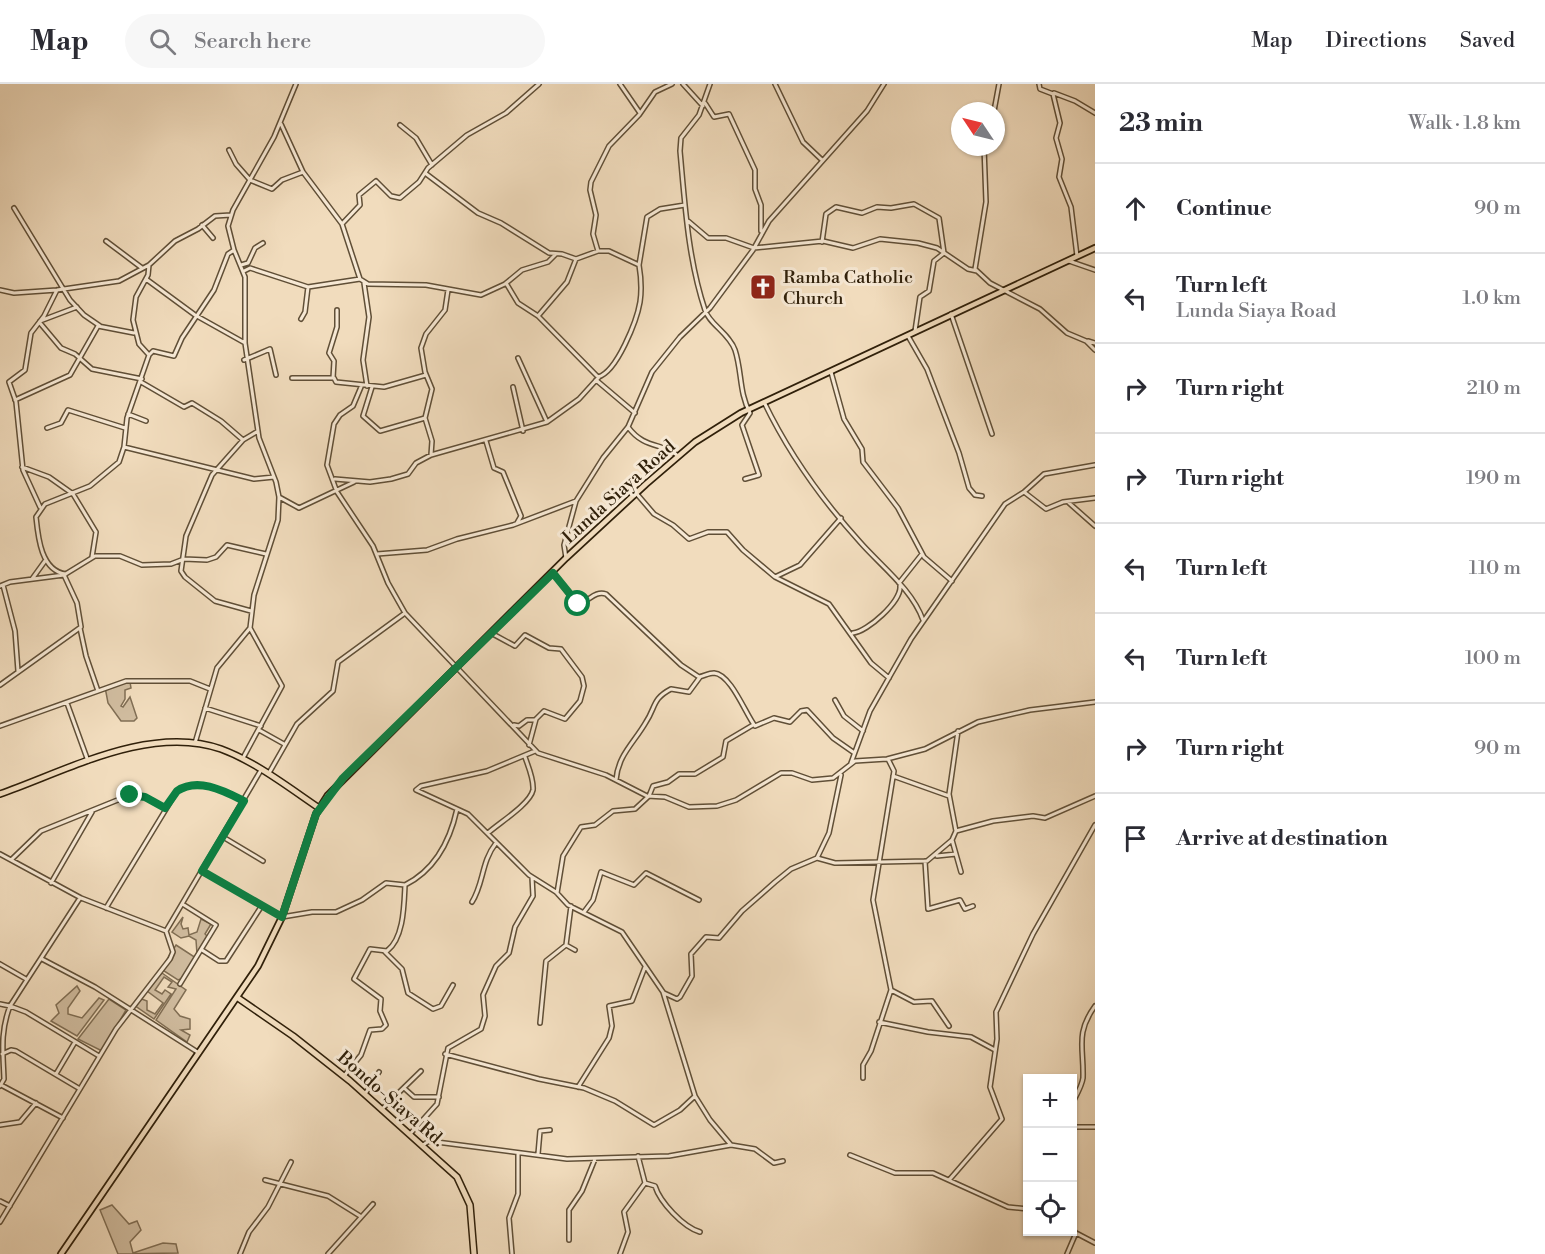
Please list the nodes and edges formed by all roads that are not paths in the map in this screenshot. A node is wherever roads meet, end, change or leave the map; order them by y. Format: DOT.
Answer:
graph roads {
  1 [pos="296,84"];
  2 [pos="539,84"];
  3 [pos="620,84"];
  4 [pos="672,84"];
  5 [pos="683,84"];
  6 [pos="710,84"];
  7 [pos="776,84"];
  8 [pos="884,84"];
  9 [pos="999,84"];
  10 [pos="1039,84"];
  11 [pos="1053,93"];
  12 [pos="996,102"];
  13 [pos="704,104"];
  14 [pos="640,113"];
  15 [pos="1095,113"];
  16 [pos="280,123"];
  17 [pos="400,125"];
  18 [pos="229,150"];
  19 [pos="984,156"];
  20 [pos="822,160"];
  21 [pos="432,165"];
  22 [pos="303,172"];
  23 [pos="425,173"];
  24 [pos="250,180"];
  25 [pos="685,205"];
  26 [pos="14,208"];
  27 [pos="231,215"];
  28 [pos="688,221"];
  29 [pos="342,224"];
  30 [pos="202,225"];
  31 [pos="761,233"];
  32 [pos="213,238"];
  33 [pos="106,241"];
  34 [pos="822,242"];
  35 [pos="263,243"];
  36 [pos="754,248"];
  37 [pos="1095,248"];
  38 [pos="234,250"];
  39 [pos="598,251"];
  40 [pos="944,253"];
  41 [pos="556,254"];
  42 [pos="1077,256"];
  43 [pos="576,259"];
  44 [pos="1067,260"];
  45 [pos="149,265"];
  46 [pos="241,265"];
  47 [pos="639,265"];
  48 [pos="142,268"];
  49 [pos="1095,270"];
  50 [pos="244,271"];
  51 [pos="977,271"];
  52 [pos="146,279"];
  53 [pos="360,279"];
  54 [pos="364,283"];
  55 [pos="506,283"];
  56 [pos="308,287"];
  57 [pos="66,288"];
  58 [pos="1004,289"];
  59 [pos="0,290"];
  60 [pos="57,290"];
  61 [pos="448,290"];
  62 [pos="78,306"];
  63 [pos="337,310"];
  64 [pos="705,313"];
  65 [pos="951,314"];
  66 [pos="195,315"];
  67 [pos="538,315"];
  68 [pos="301,318"];
  69 [pos="40,322"];
  70 [pos="100,326"];
  71 [pos="915,331"];
  72 [pos="135,333"];
  73 [pos="907,335"];
  74 [pos="1086,341"];
  75 [pos="245,343"];
  76 [pos="1095,343"];
  77 [pos="1095,350"];
  78 [pos="149,354"];
  79 [pos="518,358"];
  80 [pos="79,359"];
  81 [pos="246,359"];
  82 [pos="830,370"];
  83 [pos="276,375"];
  84 [pos="426,375"];
  85 [pos="292,378"];
  86 [pos="333,378"];
  87 [pos="598,378"];
  88 [pos="142,381"];
  89 [pos="361,387"];
  90 [pos="370,387"];
  91 [pos="513,387"];
  92 [pos="135,399"];
  93 [pos="15,400"];
  94 [pos="139,402"];
  95 [pos="764,402"];
  96 [pos="748,409"];
  97 [pos="635,413"];
  98 [pos="128,414"];
  99 [pos="425,418"];
  100 [pos="146,421"];
  101 [pos="547,422"];
  102 [pos="628,427"];
  103 [pos="47,428"];
  104 [pos="125,428"];
  105 [pos="258,431"];
  106 [pos="523,431"];
  107 [pos="992,434"];
  108 [pos="243,440"];
  109 [pos="486,441"];
  110 [pos="124,447"];
  111 [pos="431,455"];
  112 [pos="678,456"];
  113 [pos="1095,465"];
  114 [pos="22,466"];
  115 [pos="217,469"];
  116 [pos="274,477"];
  117 [pos="334,479"];
  118 [pos="745,479"];
  119 [pos="354,482"];
  120 [pos="338,492"];
  121 [pos="1024,492"];
  122 [pos="636,493"];
  123 [pos="73,494"];
  124 [pos="982,496"];
  125 [pos="279,497"];
  126 [pos="1095,498"];
  127 [pos="576,501"];
  128 [pos="1069,503"];
  129 [pos="40,507"];
  130 [pos="841,518"];
  131 [pos="513,525"];
  132 [pos="1095,526"];
  133 [pos="266,554"];
  134 [pos="377,554"];
  135 [pos="922,554"];
  136 [pos="92,557"];
  137 [pos="566,558"];
  138 [pos="184,559"];
  139 [pos="45,561"];
  140 [pos="553,573"];
  141 [pos="65,575"];
  142 [pos="776,577"];
  143 [pos="32,579"];
  144 [pos="952,581"];
  145 [pos="900,584"];
  146 [pos="1,586"];
  147 [pos="251,611"];
  148 [pos="405,613"];
  149 [pos="923,621"];
  150 [pos="80,628"];
  151 [pos="250,628"];
  152 [pos="851,632"];
  153 [pos="491,633"];
  154 [pos="456,668"];
  155 [pos="18,671"];
  156 [pos="700,677"];
  157 [pos="889,678"];
  158 [pos="0,685"];
  159 [pos="210,689"];
  160 [pos="98,691"];
  161 [pos="836,700"];
  162 [pos="1095,702"];
  163 [pos="67,703"];
  164 [pos="205,708"];
  165 [pos="536,719"];
  166 [pos="753,724"];
  167 [pos="512,725"];
  168 [pos="0,726"];
  169 [pos="260,728"];
  170 [pos="863,731"];
  171 [pos="958,731"];
  172 [pos="195,743"];
  173 [pos="284,744"];
  174 [pos="529,745"];
  175 [pos="535,751"];
  176 [pos="853,752"];
  177 [pos="525,756"];
  178 [pos="852,758"];
  179 [pos="242,759"];
  180 [pos="887,759"];
  181 [pos="857,761"];
  182 [pos="88,763"];
  183 [pos="851,763"];
  184 [pos="261,770"];
  185 [pos="268,774"];
  186 [pos="841,775"];
  187 [pos="893,776"];
  188 [pos="616,780"];
  189 [pos="0,794"];
  190 [pos="649,796"];
  191 [pos="949,796"];
  192 [pos="1095,796"];
  193 [pos="244,801"];
  194 [pos="165,808"];
  195 [pos="320,808"];
  196 [pos="457,809"];
  197 [pos="93,812"];
  198 [pos="1095,825"];
  199 [pos="956,831"];
  200 [pos="488,833"];
  201 [pos="222,837"];
  202 [pos="952,840"];
  203 [pos="496,843"];
  204 [pos="0,854"];
  205 [pos="956,854"];
  206 [pos="935,856"];
  207 [pos="817,858"];
  208 [pos="10,860"];
  209 [pos="263,861"];
  210 [pos="925,861"];
  211 [pos="879,863"];
  212 [pos="202,871"];
  213 [pos="961,872"];
  214 [pos="532,878"];
  215 [pos="51,883"];
  216 [pos="405,885"];
  217 [pos="557,893"];
  218 [pos="81,898"];
  219 [pos="699,900"];
  220 [pos="472,902"];
  221 [pos="184,905"];
  222 [pos="571,906"];
  223 [pos="973,906"];
  224 [pos="261,907"];
  225 [pos="106,908"];
  226 [pos="584,912"];
  227 [pos="282,917"];
  228 [pos="166,931"];
  229 [pos="566,945"];
  230 [pos="202,950"];
  231 [pos="575,950"];
  232 [pos="384,951"];
  233 [pos="42,959"];
  234 [pos="0,964"];
  235 [pos="645,967"];
  236 [pos="26,979"];
  237 [pos="180,984"];
  238 [pos="453,986"];
  239 [pos="891,990"];
  240 [pos="664,993"];
  241 [pos="238,998"];
  242 [pos="0,1004"];
  243 [pos="9,1006"];
  244 [pos="1095,1006"];
  245 [pos="129,1009"];
  246 [pos="879,1022"];
  247 [pos="540,1023"];
  248 [pos="949,1026"];
  249 [pos="1,1028"];
  250 [pos="75,1042"];
  251 [pos="994,1050"];
  252 [pos="200,1053"];
  253 [pos="0,1054"];
  254 [pos="445,1054"];
  255 [pos="100,1056"];
  256 [pos="421,1071"];
  257 [pos="379,1072"];
  258 [pos="56,1074"];
  259 [pos="344,1076"];
  260 [pos="863,1078"];
  261 [pos="1,1086"];
  262 [pos="578,1087"];
  263 [pos="404,1088"];
  264 [pos="80,1089"];
  265 [pos="1077,1092"];
  266 [pos="365,1095"];
  267 [pos="695,1096"];
  268 [pos="439,1097"];
  269 [pos="36,1103"];
  270 [pos="382,1109"];
  271 [pos="63,1118"];
  272 [pos="0,1125"];
  273 [pos="1077,1126"];
  274 [pos="1095,1127"];
  275 [pos="550,1130"];
  276 [pos="411,1134"];
  277 [pos="423,1145"];
  278 [pos="731,1145"];
  279 [pos="518,1153"];
  280 [pos="538,1155"];
  281 [pos="850,1155"];
  282 [pos="638,1156"];
  283 [pos="595,1159"];
  284 [pos="783,1161"];
  285 [pos="291,1162"];
  286 [pos="951,1179"];
  287 [pos="265,1180"];
  288 [pos="645,1183"];
  289 [pos="280,1184"];
  290 [pos="0,1201"];
  291 [pos="372,1204"];
  292 [pos="10,1206"];
  293 [pos="1023,1208"];
  294 [pos="360,1216"];
  295 [pos="0,1222"];
  296 [pos="700,1232"];
  297 [pos="1077,1234"];
  298 [pos="1075,1236"];
  299 [pos="569,1240"];
  300 [pos="1095,1243"];
  301 [pos="61,1254"];
  302 [pos="240,1254"];
  303 [pos="328,1254"];
  304 [pos="474,1254"];
  305 [pos="512,1254"];
  306 [pos="620,1254"];
  307 [pos="1066,1254"];
  1 -- 16 [label="street"];
  2 -- 21 [label="street"];
  3 -- 14 [label="street"];
  4 -- 14 [label="street"];
  5 -- 13 [label="street"];
  6 -- 13 [label="street"];
  7 -- 20 [label="street"];
  8 -- 20 [label="street"];
  9 -- 12 [label="street"];
  10 -- 11 [label="street"];
  11 -- 15 [label="street"];
  11 -- 42 [label="street"];
  13 -- 25 [label="street"];
  13 -- 31 [label="street"];
  14 -- 39 [label="street"];
  16 -- 22 [label="street"];
  16 -- 24 [label="street"];
  17 -- 21 [label="street"];
  18 -- 24 [label="street"];
  19 -- 51 [label="street"];
  20 -- 31 [label="street"];
  21 -- 23 [label="street"];
  22 -- 24 [label="street"];
  22 -- 29 [label="street"];
  23 -- 29 [label="street"];
  23 -- 41 [label="street"];
  24 -- 27 [label="street"];
  25 -- 28 [label="street"];
  25 -- 47 [label="street"];
  26 -- 57 [label="street"];
  27 -- 30 [label="street"];
  27 -- 38 [label="street"];
  28 -- 36 [label="street"];
  28 -- 64 [label="street"];
  29 -- 53 [label="street"];
  30 -- 32 [label="street"];
  30 -- 45 [label="street"];
  31 -- 36 [label="street"];
  33 -- 48 [label="street"];
  34 -- 36 [label="street"];
  34 -- 40 [label="street"];
  34 -- 40 [label="street"];
  35 -- 46 [label="street"];
  36 -- 64 [label="street"];
  37 -- 42 [label="main road, Lunda Siaya Road"];
  38 -- 46 [label="street"];
  38 -- 66 [label="street"];
  39 -- 43 [label="street"];
  39 -- 47 [label="street"];
  40 -- 51 [label="street"];
  40 -- 71 [label="street"];
  41 -- 43 [label="street"];
  41 -- 55 [label="street"];
  42 -- 44 [label="main road, Lunda Siaya Road"];
  43 -- 67 [label="street"];
  44 -- 49 [label="street"];
  44 -- 58 [label="main road, Lunda Siaya Road"];
  45 -- 48 [label="street"];
  45 -- 52 [label="street"];
  46 -- 50 [label="street"];
  47 -- 87 [label="street"];
  48 -- 57 [label="street"];
  50 -- 56 [label="street"];
  50 -- 75 [label="street"];
  51 -- 58 [label="street"];
  52 -- 66 [label="street"];
  52 -- 72 [label="street"];
  53 -- 54 [label="street"];
  53 -- 56 [label="street"];
  54 -- 61 [label="street"];
  54 -- 90 [label="street"];
  55 -- 61 [label="street"];
  55 -- 67 [label="street"];
  56 -- 68 [label="street"];
  57 -- 60 [label="street"];
  57 -- 62 [label="street"];
  58 -- 65 [label="main road, Lunda Siaya Road"];
  58 -- 74 [label="street"];
  59 -- 60 [label="street"];
  60 -- 69 [label="street"];
  61 -- 84 [label="street"];
  62 -- 69 [label="street"];
  62 -- 70 [label="street"];
  63 -- 86 [label="street"];
  64 -- 96 [label="street"];
  64 -- 97 [label="street"];
  65 -- 71 [label="main road, Lunda Siaya Road"];
  65 -- 107 [label="street"];
  66 -- 75 [label="street"];
  66 -- 78 [label="street"];
  67 -- 87 [label="street"];
  69 -- 80 [label="street"];
  69 -- 93 [label="street"];
  70 -- 72 [label="street"];
  70 -- 80 [label="street"];
  71 -- 73 [label="main road, Lunda Siaya Road"];
  72 -- 78 [label="street"];
  73 -- 82 [label="main road, Lunda Siaya Road"];
  73 -- 124 [label="street"];
  74 -- 76 [label="street"];
  74 -- 77 [label="street"];
  75 -- 81 [label="street"];
  78 -- 88 [label="street"];
  79 -- 101 [label="street"];
  80 -- 88 [label="street"];
  80 -- 93 [label="street"];
  81 -- 83 [label="street"];
  81 -- 105 [label="street"];
  82 -- 95 [label="main road, Lunda Siaya Road"];
  82 -- 135 [label="street"];
  84 -- 90 [label="street"];
  84 -- 99 [label="street"];
  85 -- 86 [label="street"];
  86 -- 89 [label="street"];
  87 -- 97 [label="street"];
  87 -- 101 [label="street"];
  88 -- 92 [label="street"];
  88 -- 108 [label="street"];
  89 -- 90 [label="street"];
  89 -- 117 [label="street"];
  90 -- 99 [label="street"];
  91 -- 106 [label="street"];
  92 -- 94 [label="street"];
  92 -- 98 [label="street"];
  93 -- 114 [label="street"];
  95 -- 96 [label="main road, Lunda Siaya Road"];
  95 -- 130 [label="street"];
  96 -- 112 [label="main road, Lunda Siaya Road"];
  96 -- 118 [label="street"];
  97 -- 102 [label="street"];
  98 -- 100 [label="street"];
  98 -- 104 [label="street"];
  99 -- 111 [label="street"];
  101 -- 106 [label="street"];
  102 -- 112 [label="street"];
  102 -- 127 [label="street"];
  103 -- 104 [label="street"];
  104 -- 110 [label="street"];
  105 -- 108 [label="street"];
  105 -- 116 [label="street"];
  106 -- 109 [label="street"];
  108 -- 115 [label="street"];
  109 -- 111 [label="street"];
  109 -- 131 [label="street"];
  110 -- 115 [label="street"];
  110 -- 123 [label="street"];
  111 -- 119 [label="street"];
  112 -- 122 [label="main road, Lunda Siaya Road"];
  113 -- 121 [label="street"];
  114 -- 123 [label="street"];
  114 -- 129 [label="street"];
  115 -- 116 [label="street"];
  115 -- 138 [label="street"];
  116 -- 125 [label="street"];
  117 -- 119 [label="street"];
  117 -- 120 [label="street"];
  119 -- 120 [label="street"];
  120 -- 125 [label="street"];
  120 -- 134 [label="street"];
  121 -- 128 [label="street"];
  121 -- 144 [label="street"];
  122 -- 137 [label="main road, Lunda Siaya Road"];
  122 -- 142 [label="street"];
  123 -- 129 [label="street"];
  123 -- 136 [label="street"];
  125 -- 133 [label="street"];
  126 -- 128 [label="street"];
  127 -- 131 [label="street"];
  127 -- 137 [label="street"];
  128 -- 132 [label="street"];
  129 -- 139 [label="street"];
  130 -- 142 [label="street"];
  130 -- 145 [label="street"];
  131 -- 134 [label="street"];
  133 -- 138 [label="street"];
  133 -- 147 [label="street"];
  134 -- 148 [label="street"];
  135 -- 144 [label="street"];
  135 -- 145 [label="street"];
  136 -- 138 [label="street"];
  136 -- 141 [label="street"];
  137 -- 140 [label="main road, Lunda Siaya Road"];
  138 -- 147 [label="street"];
  139 -- 141 [label="street"];
  139 -- 143 [label="street"];
  140 -- 153 [label="main road, Lunda Siaya Road"];
  140 -- 156 [label="street"];
  141 -- 143 [label="street"];
  141 -- 150 [label="street"];
  142 -- 152 [label="street"];
  143 -- 146 [label="street"];
  144 -- 149 [label="street"];
  145 -- 149 [label="street"];
  145 -- 152 [label="street"];
  146 -- 155 [label="street"];
  147 -- 151 [label="street"];
  148 -- 154 [label="street"];
  148 -- 173 [label="street"];
  149 -- 157 [label="street"];
  150 -- 155 [label="street"];
  150 -- 160 [label="street"];
  151 -- 159 [label="street"];
  151 -- 169 [label="street"];
  152 -- 157 [label="street"];
  153 -- 154 [label="main road, Lunda Siaya Road"];
  153 -- 165 [label="street"];
  154 -- 167 [label="street"];
  154 -- 195 [label="main road, Lunda Siaya Road"];
  155 -- 158 [label="street"];
  156 -- 166 [label="street"];
  156 -- 188 [label="street"];
  157 -- 170 [label="street"];
  159 -- 160 [label="street"];
  159 -- 164 [label="street"];
  160 -- 163 [label="street"];
  161 -- 170 [label="street"];
  162 -- 171 [label="street"];
  163 -- 168 [label="street"];
  163 -- 182 [label="street"];
  164 -- 169 [label="street"];
  164 -- 172 [label="street"];
  165 -- 167 [label="street"];
  165 -- 174 [label="street"];
  166 -- 176 [label="street"];
  166 -- 190 [label="street"];
  167 -- 174 [label="street"];
  169 -- 173 [label="street"];
  169 -- 179 [label="street"];
  170 -- 176 [label="street"];
  171 -- 180 [label="street"];
  171 -- 191 [label="street"];
  172 -- 179 [label="highway"];
  172 -- 182 [label="highway"];
  173 -- 185 [label="street"];
  174 -- 175 [label="street"];
  175 -- 177 [label="street"];
  175 -- 188 [label="street"];
  176 -- 178 [label="street"];
  177 -- 196 [label="street"];
  177 -- 200 [label="street"];
  178 -- 181 [label="street"];
  178 -- 183 [label="street"];
  179 -- 184 [label="highway"];
  180 -- 181 [label="street"];
  180 -- 187 [label="street"];
  181 -- 183 [label="street"];
  182 -- 189 [label="highway"];
  183 -- 186 [label="street"];
  184 -- 185 [label="highway"];
  184 -- 193 [label="street"];
  185 -- 195 [label="highway"];
  186 -- 190 [label="street"];
  186 -- 207 [label="street"];
  187 -- 191 [label="street"];
  187 -- 211 [label="street"];
  188 -- 190 [label="street"];
  190 -- 217 [label="street"];
  191 -- 199 [label="street"];
  192 -- 199 [label="street"];
  193 -- 194 [label="street"];
  193 -- 201 [label="street"];
  194 -- 197 [label="street"];
  194 -- 225 [label="street"];
  195 -- 227 [label="main road, Lunda Siaya Road"];
  196 -- 200 [label="street"];
  196 -- 216 [label="street"];
  197 -- 208 [label="street"];
  197 -- 215 [label="street"];
  198 -- 251 [label="street"];
  199 -- 202 [label="street"];
  200 -- 203 [label="street"];
  201 -- 209 [label="street"];
  201 -- 212 [label="street"];
  202 -- 205 [label="street"];
  202 -- 206 [label="street"];
  203 -- 214 [label="street"];
  203 -- 220 [label="street"];
  204 -- 208 [label="street"];
  205 -- 206 [label="street"];
  205 -- 213 [label="street"];
  206 -- 210 [label="street"];
  207 -- 211 [label="street"];
  207 -- 240 [label="street"];
  208 -- 215 [label="street"];
  210 -- 211 [label="street"];
  210 -- 223 [label="street"];
  211 -- 239 [label="street"];
  212 -- 221 [label="street"];
  212 -- 224 [label="street"];
  214 -- 217 [label="street"];
  214 -- 254 [label="street"];
  215 -- 218 [label="street"];
  216 -- 227 [label="street"];
  216 -- 232 [label="street"];
  217 -- 222 [label="street"];
  218 -- 225 [label="street"];
  218 -- 233 [label="street"];
  219 -- 226 [label="street"];
  221 -- 228 [label="street"];
  221 -- 230 [label="street"];
  222 -- 226 [label="street"];
  222 -- 229 [label="street"];
  224 -- 227 [label="street"];
  224 -- 230 [label="street"];
  225 -- 228 [label="street"];
  226 -- 235 [label="street"];
  227 -- 241 [label="main road, Lunda Siaya Road"];
  228 -- 245 [label="street"];
  229 -- 231 [label="street"];
  229 -- 247 [label="street"];
  230 -- 237 [label="street"];
  232 -- 238 [label="street"];
  232 -- 259 [label="street"];
  233 -- 236 [label="street"];
  233 -- 245 [label="street"];
  234 -- 236 [label="street"];
  235 -- 240 [label="street"];
  235 -- 262 [label="street"];
  236 -- 243 [label="street"];
  239 -- 246 [label="street"];
  239 -- 248 [label="street"];
  240 -- 267 [label="street"];
  241 -- 252 [label="main road, Lunda Siaya Road"];
  241 -- 259 [label="highway, Bondo-Siaya Rd."];
  242 -- 243 [label="street"];
  243 -- 249 [label="street"];
  243 -- 250 [label="street"];
  244 -- 265 [label="street"];
  245 -- 252 [label="street"];
  245 -- 255 [label="street"];
  246 -- 251 [label="street"];
  246 -- 260 [label="street"];
  249 -- 253 [label="street"];
  250 -- 255 [label="street"];
  250 -- 258 [label="street"];
  251 -- 286 [label="street"];
  252 -- 301 [label="main road, Lunda Siaya Road"];
  253 -- 258 [label="street"];
  253 -- 261 [label="street"];
  254 -- 262 [label="street"];
  254 -- 268 [label="street"];
  255 -- 264 [label="street"];
  256 -- 263 [label="street"];
  257 -- 266 [label="street"];
  258 -- 264 [label="street"];
  259 -- 266 [label="highway, Bondo-Siaya Rd."];
  261 -- 269 [label="street"];
  262 -- 267 [label="street"];
  263 -- 268 [label="street"];
  263 -- 270 [label="street"];
  264 -- 271 [label="street"];
  266 -- 270 [label="highway, Bondo-Siaya Rd."];
  267 -- 278 [label="street"];
  268 -- 276 [label="street"];
  269 -- 271 [label="street"];
  269 -- 272 [label="street"];
  270 -- 276 [label="highway, Bondo-Siaya Rd."];
  271 -- 292 [label="street"];
  273 -- 274 [label="street"];
  275 -- 280 [label="street"];
  276 -- 277 [label="highway, Bondo-Siaya Rd."];
  277 -- 279 [label="street"];
  277 -- 304 [label="highway, Bondo-Siaya Rd."];
  278 -- 282 [label="street"];
  278 -- 284 [label="street"];
  279 -- 280 [label="street"];
  279 -- 305 [label="street"];
  280 -- 283 [label="street"];
  281 -- 286 [label="street"];
  282 -- 283 [label="street"];
  282 -- 288 [label="street"];
  283 -- 299 [label="street"];
  285 -- 289 [label="street"];
  286 -- 293 [label="street"];
  287 -- 289 [label="street"];
  288 -- 296 [label="street"];
  288 -- 306 [label="street"];
  289 -- 294 [label="street"];
  289 -- 302 [label="street"];
  290 -- 292 [label="street"];
  291 -- 294 [label="street"];
  292 -- 295 [label="street"];
  294 -- 303 [label="street"];
  297 -- 300 [label="street"];
  298 -- 307 [label="street"];
}
